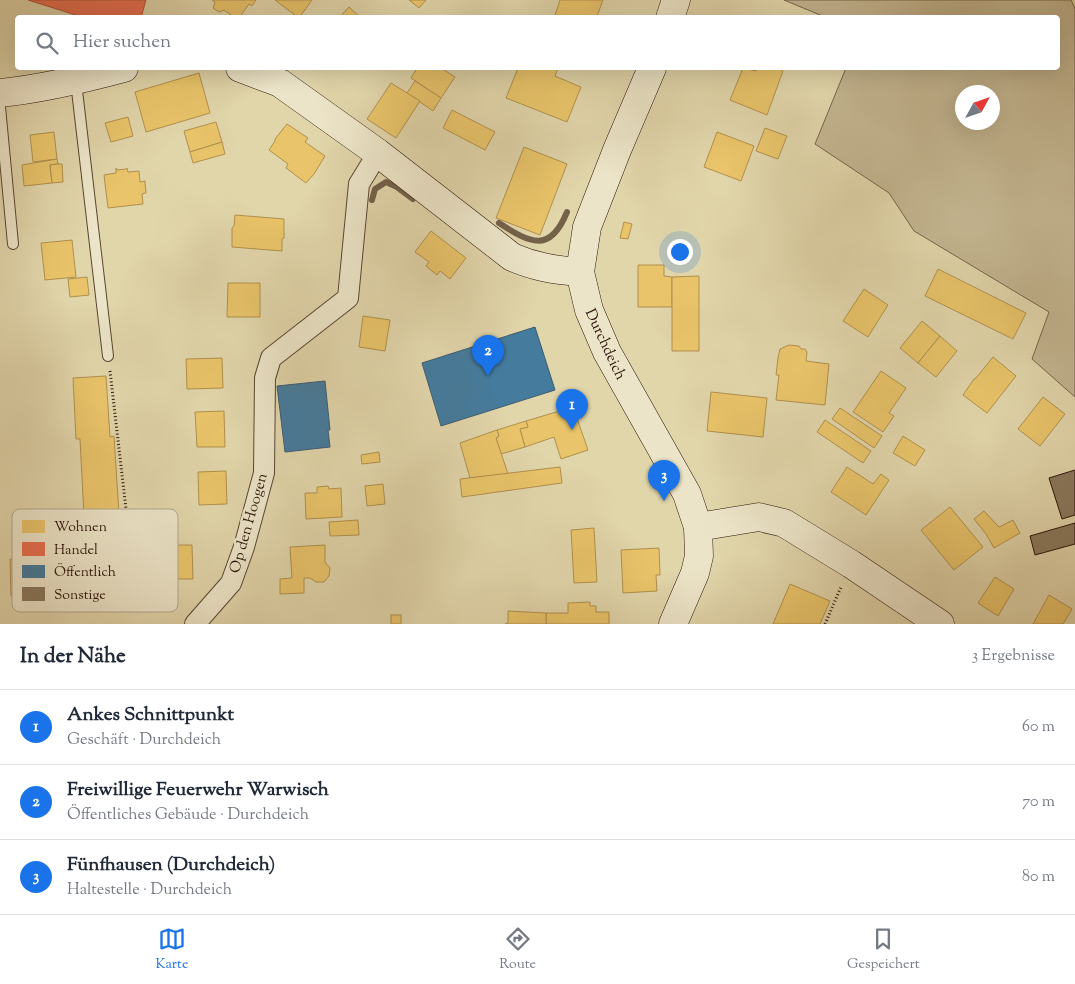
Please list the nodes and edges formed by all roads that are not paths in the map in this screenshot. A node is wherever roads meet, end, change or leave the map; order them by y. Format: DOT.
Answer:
graph roads {
  1 [pos="676,0"];
  2 [pos="671,15"];
  3 [pos="117,70"];
  4 [pos="245,70"];
  5 [pos="651,70"];
  6 [pos="76,81"];
  7 [pos="0,93"];
  8 [pos="0,107"];
  9 [pos="378,153"];
  10 [pos="13,244"];
  11 [pos="580,272"];
  12 [pos="108,356"];
  13 [pos="698,527"];
  14 [pos="195,624"];
  15 [pos="673,624"];
  16 [pos="940,624"];
  1 -- 2 [label="street"];
  3 -- 6 [label="street"];
  4 -- 9 [label="street"];
  5 -- 11 [label="street"];
  6 -- 7 [label="street"];
  6 -- 12 [label="lane"];
  8 -- 10 [label="lane"];
  9 -- 11 [label="street"];
  9 -- 14 [label="street, Op den Hoogen"];
  11 -- 13 [label="street, Durchdeich"];
  13 -- 15 [label="street, Durchdeich"];
  13 -- 16 [label="street"];
}
